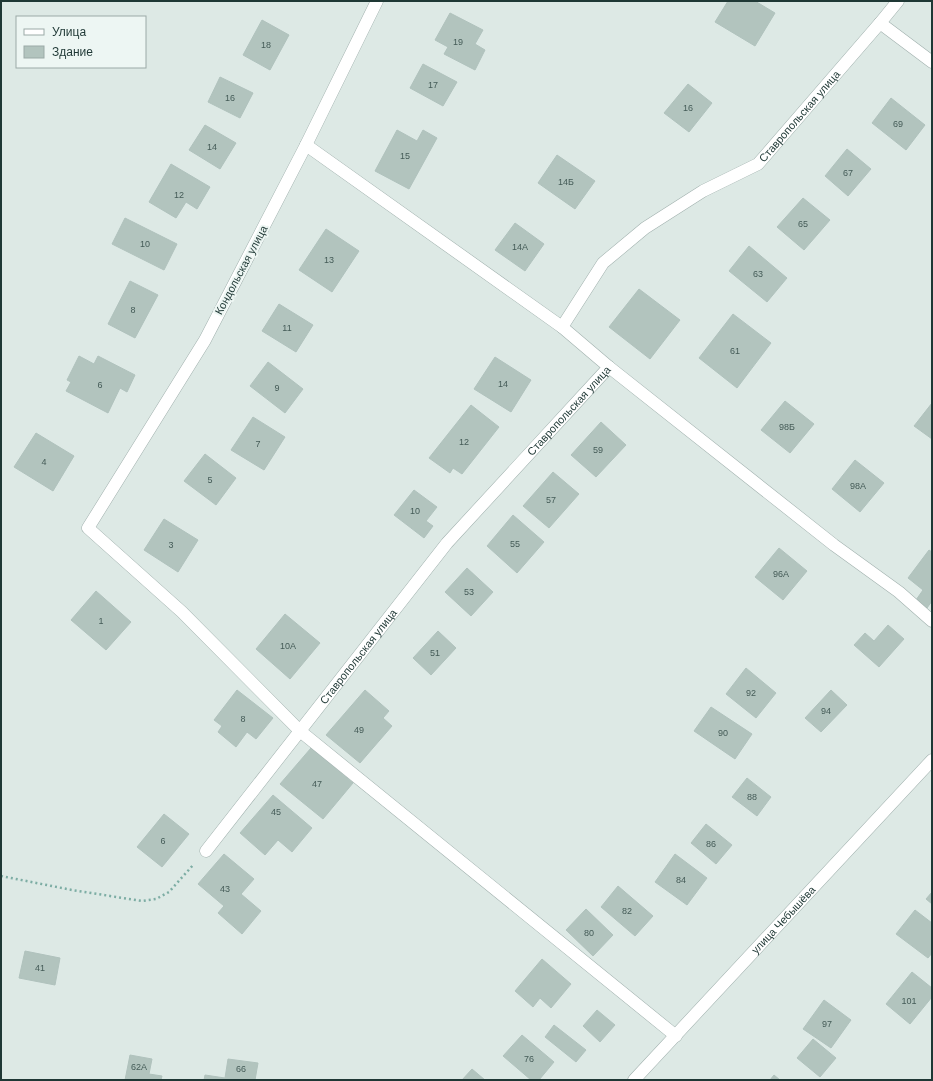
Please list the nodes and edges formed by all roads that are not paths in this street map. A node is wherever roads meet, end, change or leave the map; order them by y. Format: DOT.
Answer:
graph roads {
  1 [pos="377,1"];
  2 [pos="898,1"];
  3 [pos="880,23"];
  4 [pos="932,62"];
  5 [pos="306,145"];
  6 [pos="562,326"];
  7 [pos="609,367"];
  8 [pos="932,621"];
  9 [pos="300,730"];
  10 [pos="932,760"];
  11 [pos="206,851"];
  12 [pos="676,1036"];
  13 [pos="634,1080"];
  1 -- 5 [label="street, Кондольская улица"];
  2 -- 3 [label="street, Ставропольская улица"];
  3 -- 4 [label="street"];
  3 -- 6 [label="street, Ставропольская улица"];
  5 -- 6 [label="street"];
  5 -- 9 [label="street, Кондольская улица"];
  6 -- 7 [label="street, Ставропольская улица"];
  7 -- 8 [label="street"];
  7 -- 9 [label="street, Ставропольская улица"];
  9 -- 11 [label="street, Ставропольская улица"];
  9 -- 12 [label="street"];
  10 -- 12 [label="street, улица Чебышёва"];
  12 -- 13 [label="street, улица Чебышёва"];
}
